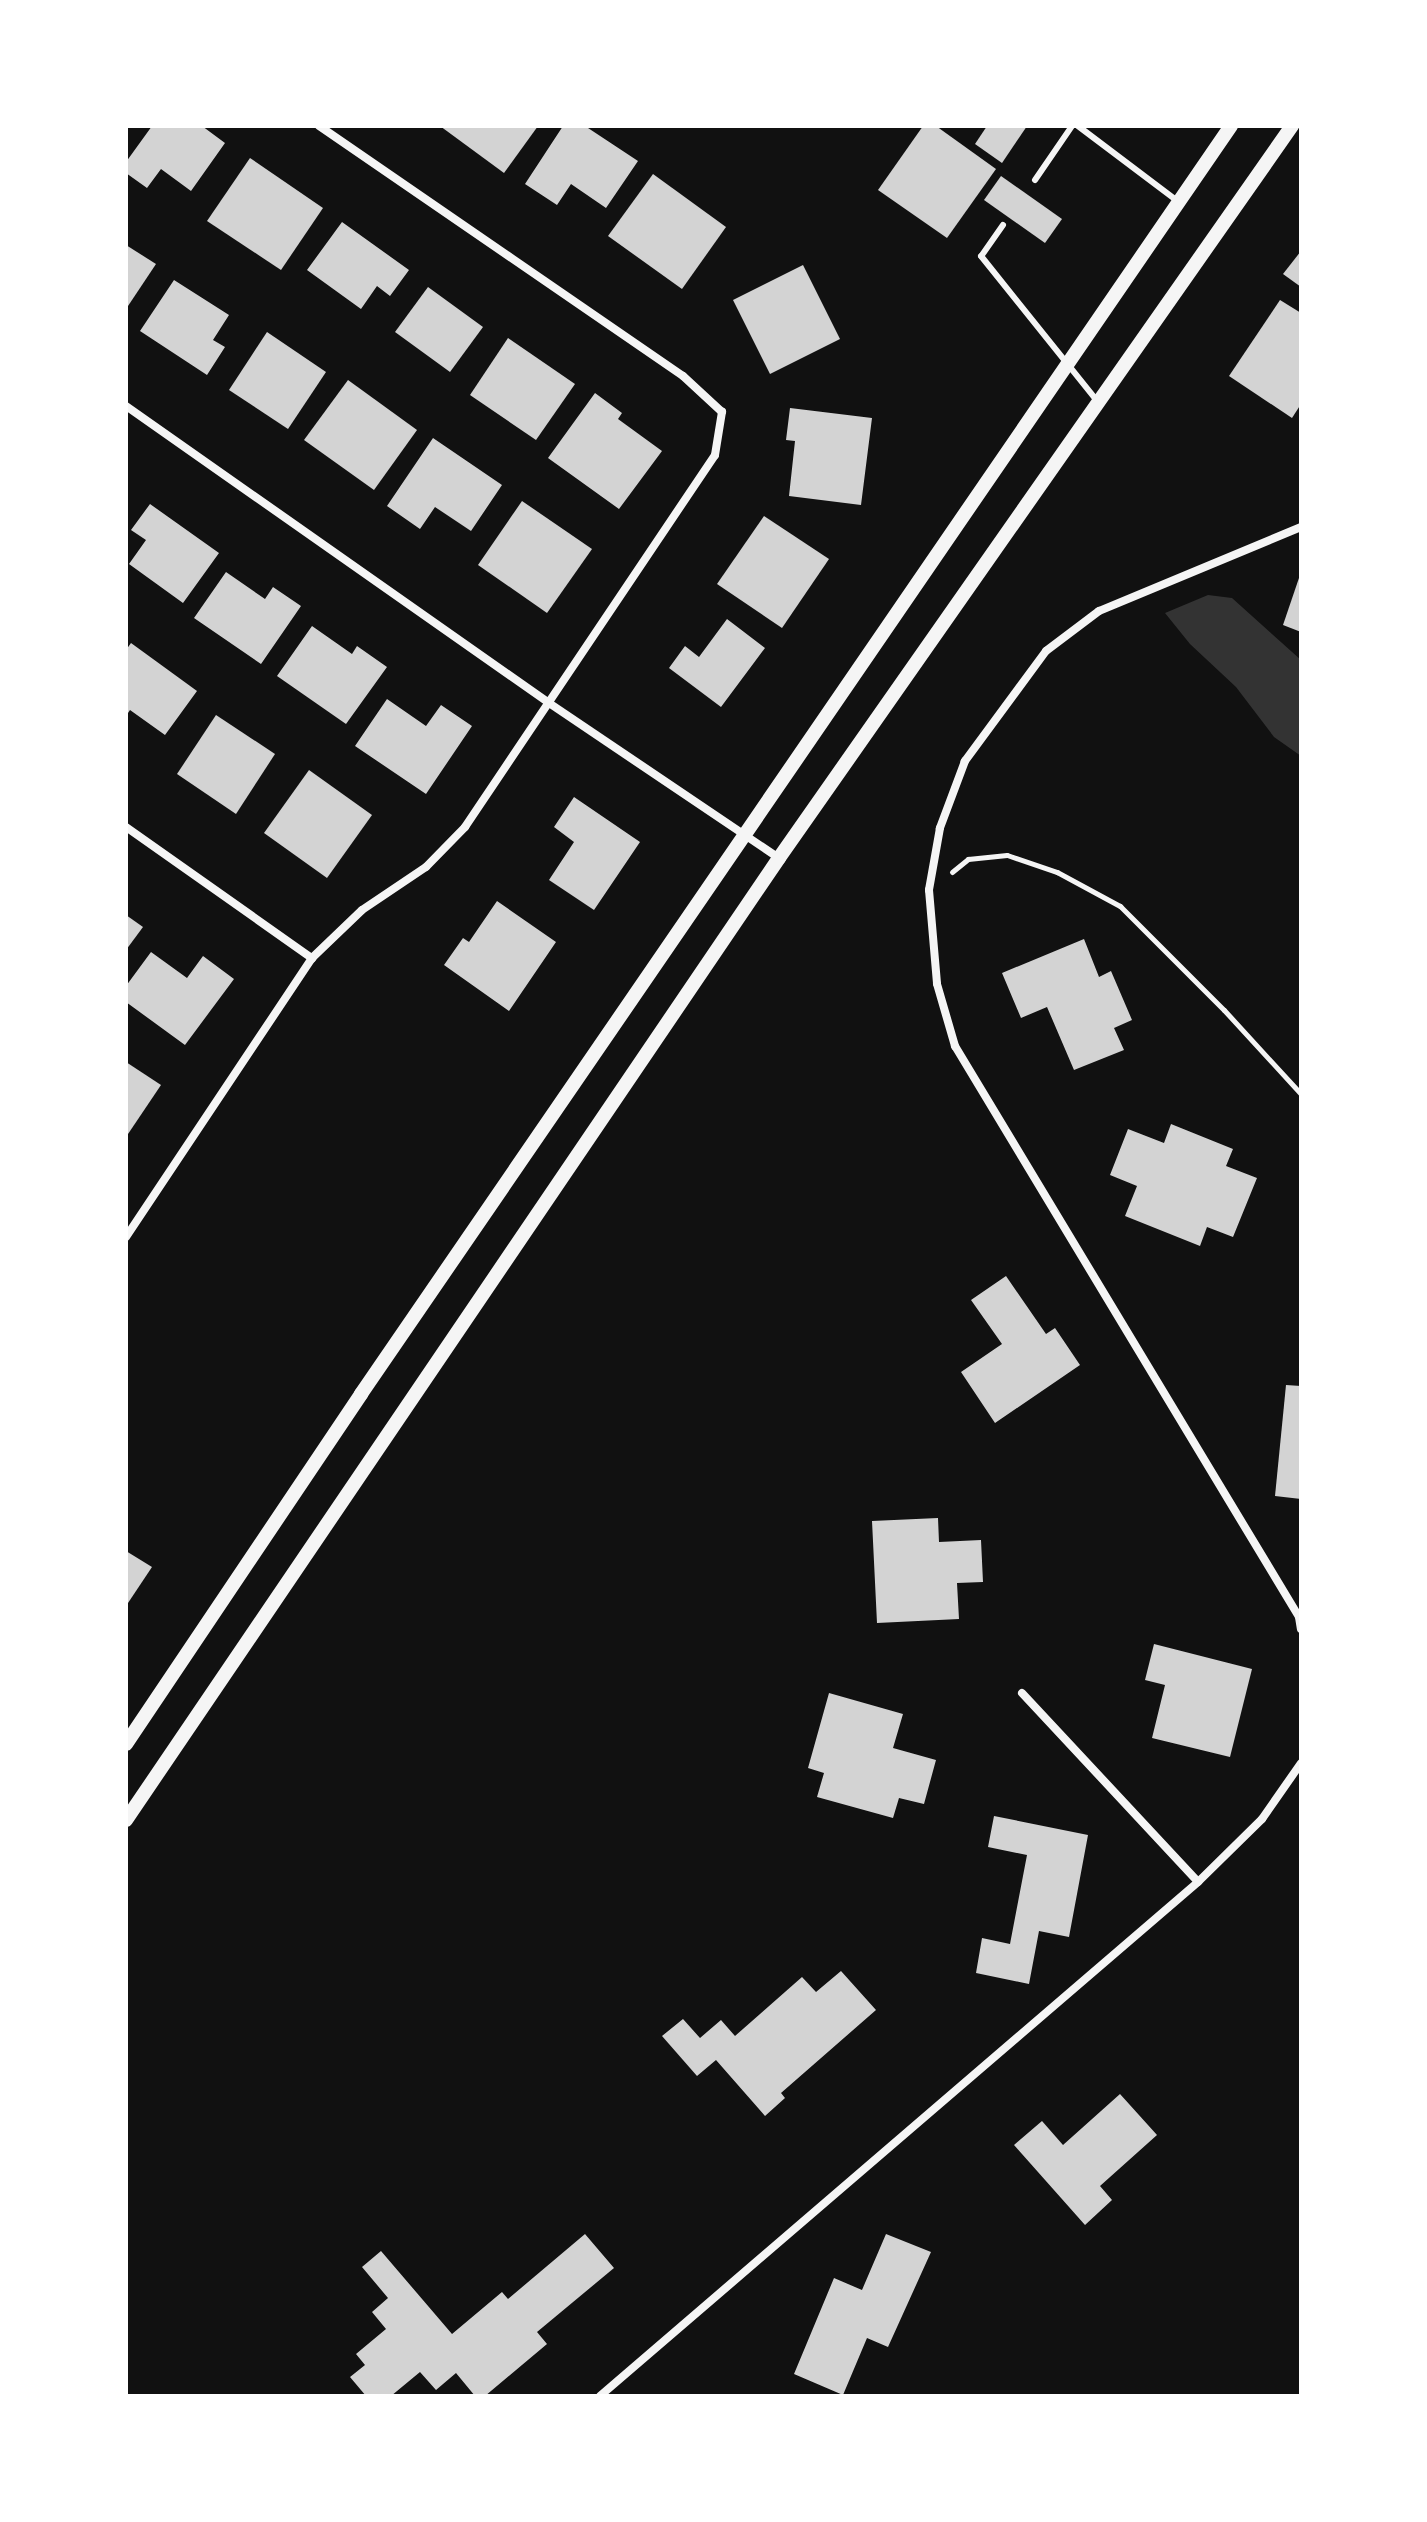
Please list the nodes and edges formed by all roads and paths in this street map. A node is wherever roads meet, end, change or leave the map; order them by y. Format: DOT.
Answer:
graph roads {
  1 [pos="319,126"];
  2 [pos="1075,126"];
  3 [pos="1231,126"];
  4 [pos="1292,126"];
  5 [pos="1035,180"];
  6 [pos="1179,202"];
  7 [pos="1003,225"];
  8 [pos="1069,366"];
  9 [pos="1097,401"];
  10 [pos="126,406"];
  11 [pos="1301,527"];
  12 [pos="549,703"];
  13 [pos="126,827"];
  14 [pos="744,834"];
  15 [pos="779,858"];
  16 [pos="929,890"];
  17 [pos="312,958"];
  18 [pos="1301,1094"];
  19 [pos="126,1237"];
  20 [pos="1301,1629"];
  21 [pos="1022,1693"];
  22 [pos="126,1744"];
  23 [pos="1301,1763"];
  24 [pos="126,1820"];
  25 [pos="1198,1882"];
  26 [pos="600,2396"];
  1 -- 12 [label="street"];
  2 -- 5 [label="lane"];
  2 -- 6 [label="lane"];
  3 -- 6 [label="street"];
  4 -- 9 [label="street"];
  6 -- 8 [label="street"];
  7 -- 8 [label="lane"];
  8 -- 9 [label="lane"];
  8 -- 14 [label="street"];
  9 -- 15 [label="street"];
  10 -- 12 [label="street"];
  11 -- 16 [label="street"];
  12 -- 14 [label="street"];
  12 -- 17 [label="street"];
  13 -- 17 [label="street"];
  14 -- 15 [label="street"];
  14 -- 22 [label="street"];
  15 -- 24 [label="street"];
  16 -- 18 [label="path"];
  16 -- 20 [label="street"];
  17 -- 19 [label="street"];
  21 -- 25 [label="street"];
  23 -- 25 [label="street"];
  25 -- 26 [label="street"];
}
